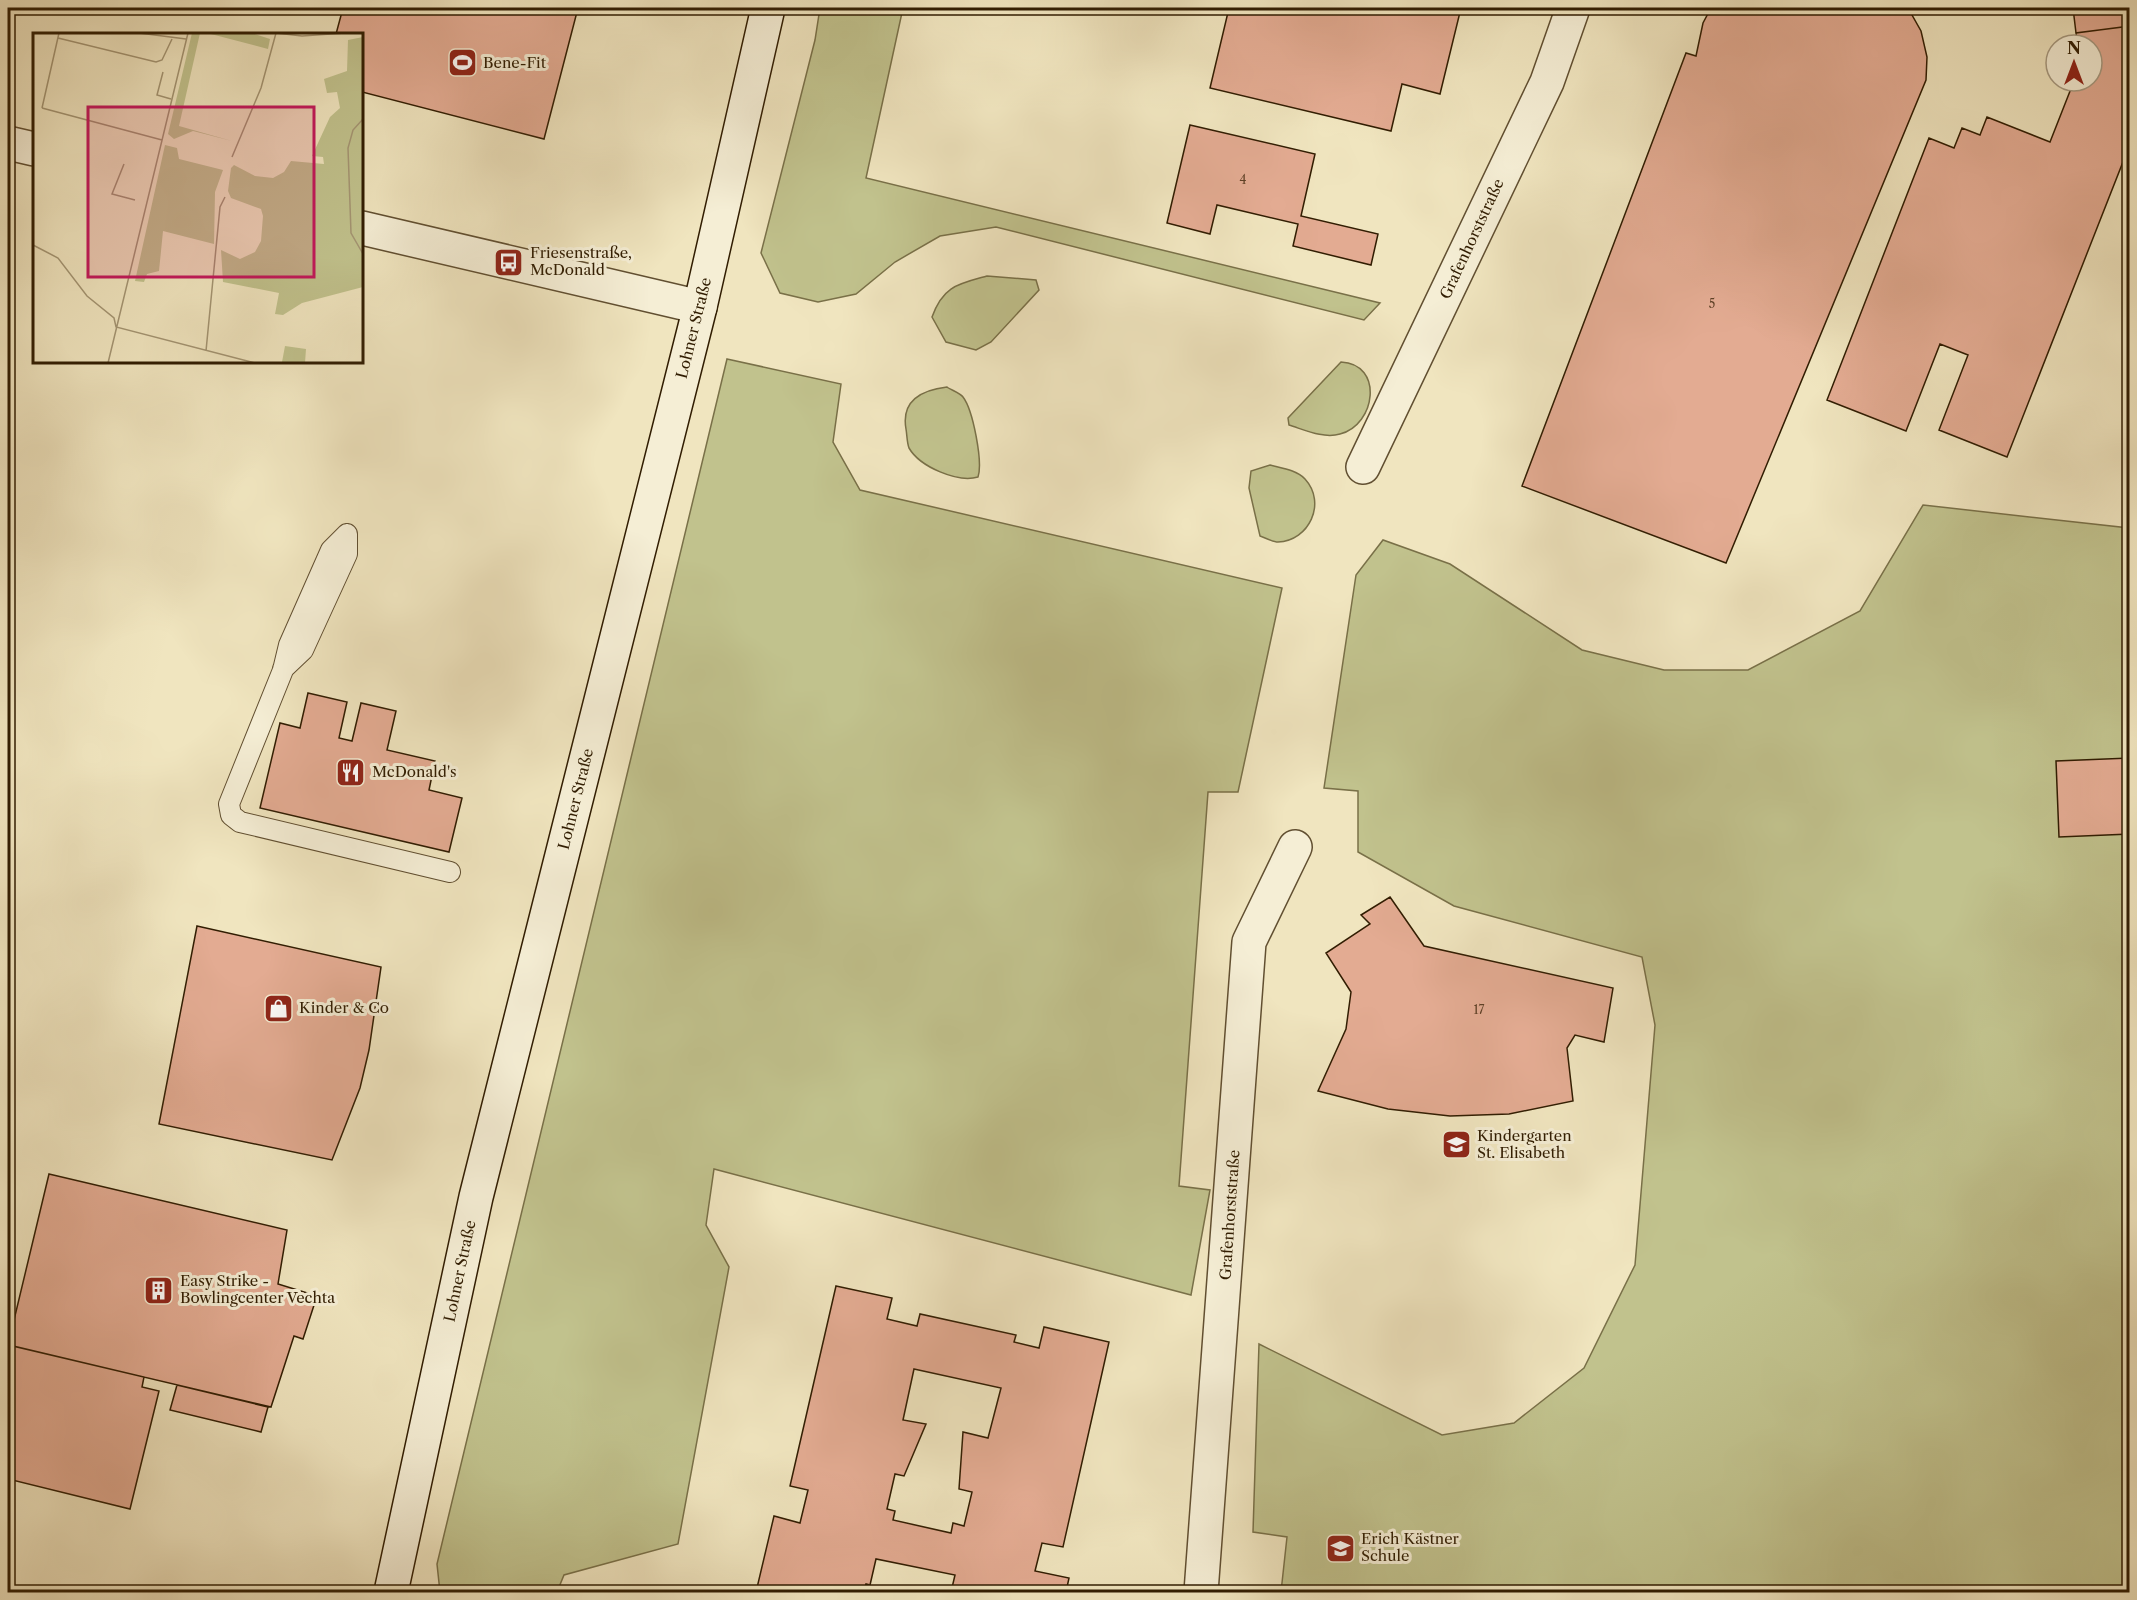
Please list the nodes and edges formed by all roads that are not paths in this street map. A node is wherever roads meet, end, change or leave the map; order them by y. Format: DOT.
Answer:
graph roads {
  1 [pos="768,8"];
  2 [pos="1573,8"];
  3 [pos="8,142"];
  4 [pos="33,149"];
  5 [pos="363,228"];
  6 [pos="700,308"];
  7 [pos="1363,467"];
  8 [pos="347,534"];
  9 [pos="1295,847"];
  10 [pos="450,872"];
  11 [pos="391,1593"];
  12 [pos="1201,1593"];
  1 -- 6 [label="street, Lohner Straße"];
  2 -- 7 [label="street, Grafenhorststraße"];
  3 -- 4 [label="street"];
  5 -- 6 [label="street"];
  6 -- 11 [label="street, Lohner Straße"];
  8 -- 10 [label="lane"];
  9 -- 12 [label="street, Grafenhorststraße"];
}
